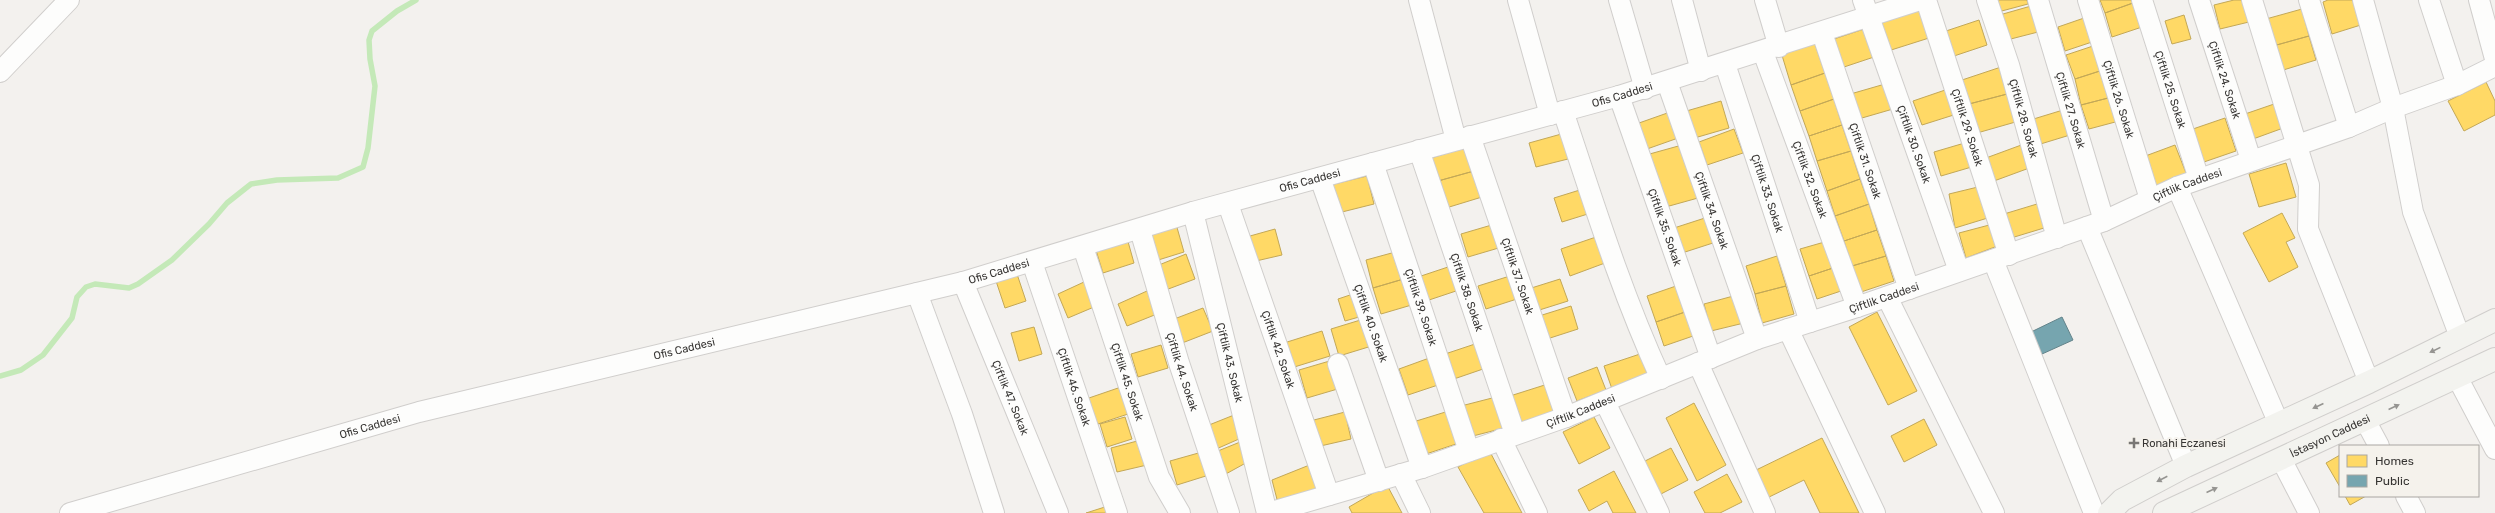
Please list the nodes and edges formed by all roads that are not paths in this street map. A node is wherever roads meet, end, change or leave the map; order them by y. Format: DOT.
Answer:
graph roads {
  1 [pos="69,0"];
  2 [pos="1418,0"];
  3 [pos="1518,0"];
  4 [pos="1620,0"];
  5 [pos="1682,0"];
  6 [pos="1765,0"];
  7 [pos="1920,0"];
  8 [pos="1926,0"];
  9 [pos="1986,0"];
  10 [pos="2038,0"];
  11 [pos="2088,0"];
  12 [pos="2142,0"];
  13 [pos="2199,0"];
  14 [pos="2252,0"];
  15 [pos="2308,0"];
  16 [pos="2363,0"];
  17 [pos="2429,0"];
  18 [pos="2479,0"];
  19 [pos="1867,8"];
  20 [pos="1822,33"];
  21 [pos="1771,49"];
  22 [pos="2495,59"];
  23 [pos="1725,64"];
  24 [pos="2495,66"];
  25 [pos="1701,71"];
  26 [pos="0,72"];
  27 [pos="1667,82"];
  28 [pos="2457,85"];
  29 [pos="1645,89"];
  30 [pos="1619,96"];
  31 [pos="2393,108"];
  32 [pos="1557,113"];
  33 [pos="2349,127"];
  34 [pos="1463,138"];
  35 [pos="2299,145"];
  36 [pos="1419,150"];
  37 [pos="2251,160"];
  38 [pos="1372,163"];
  39 [pos="1320,178"];
  40 [pos="2199,179"];
  41 [pos="2177,187"];
  42 [pos="2150,199"];
  43 [pos="1228,204"];
  44 [pos="1194,212"];
  45 [pos="2095,224"];
  46 [pos="1140,230"];
  47 [pos="2057,238"];
  48 [pos="1083,247"];
  49 [pos="2001,257"];
  50 [pos="1032,262"];
  51 [pos="1959,271"];
  52 [pos="962,282"];
  53 [pos="1909,289"];
  54 [pos="917,293"];
  55 [pos="1887,296"];
  56 [pos="1857,307"];
  57 [pos="2495,320"];
  58 [pos="1810,322"];
  59 [pos="1788,329"];
  60 [pos="2460,337"];
  61 [pos="1757,339"];
  62 [pos="2495,359"];
  63 [pos="1704,360"];
  64 [pos="1338,364"];
  65 [pos="2456,377"];
  66 [pos="1661,378"];
  67 [pos="2369,382"];
  68 [pos="1605,402"];
  69 [pos="1566,417"];
  70 [pos="2365,420"];
  71 [pos="2279,424"];
  72 [pos="1508,437"];
  73 [pos="2378,445"];
  74 [pos="2495,449"];
  75 [pos="1469,451"];
  76 [pos="2281,460"];
  77 [pos="2186,466"];
  78 [pos="1422,468"];
  79 [pos="1401,474"];
  80 [pos="1379,481"];
  81 [pos="1329,495"];
  82 [pos="2407,497"];
  83 [pos="1310,507"];
  84 [pos="2189,508"];
  85 [pos="70,513"];
  86 [pos="994,513"];
  87 [pos="1058,513"];
  88 [pos="1117,513"];
  89 [pos="1180,513"];
  90 [pos="1229,513"];
  91 [pos="1267,513"];
  92 [pos="1420,513"];
  93 [pos="1537,513"];
  94 [pos="1659,513"];
  95 [pos="1765,513"];
  96 [pos="1875,513"];
  97 [pos="1994,513"];
  98 [pos="2094,513"];
  99 [pos="2109,513"];
  100 [pos="2164,513"];
  101 [pos="2309,513"];
  102 [pos="2415,513"];
  1 -- 26 [label="street"];
  2 -- 34 [label="street, Çiftlik 37. Sokak"];
  3 -- 32 [label="street"];
  4 -- 29 [label="street"];
  5 -- 25 [label="street"];
  6 -- 21 [label="street, Çiftlik 32. Sokak"];
  7 -- 19 [label="street, Ofis Caddesi"];
  8 -- 49 [label="street, Çiftlik 29. Sokak"];
  9 -- 47 [label="street, Çiftlik 28. Sokak"];
  10 -- 45 [label="street, Çiftlik 27. Sokak"];
  11 -- 42 [label="street, Çiftlik 26. Sokak"];
  12 -- 40 [label="street, Çiftlik 25. Sokak"];
  13 -- 37 [label="street, Çiftlik 24. Sokak"];
  14 -- 35 [label="street"];
  15 -- 33 [label="street"];
  16 -- 31 [label="street"];
  17 -- 28 [label="street"];
  18 -- 22 [label="street"];
  19 -- 20 [label="street, Ofis Caddesi"];
  19 -- 51 [label="street, Çiftlik 30. Sokak"];
  20 -- 21 [label="street, Ofis Caddesi"];
  20 -- 53 [label="street, Çiftlik 31. Sokak"];
  21 -- 23 [label="street, Ofis Caddesi"];
  21 -- 56 [label="street, Çiftlik 32. Sokak"];
  23 -- 25 [label="street, Ofis Caddesi"];
  23 -- 58 [label="street, Çiftlik 33. Sokak"];
  24 -- 28 [label="street, Çiftlik Caddesi"];
  25 -- 27 [label="street, Ofis Caddesi"];
  27 -- 29 [label="street, Ofis Caddesi"];
  27 -- 61 [label="street, Çiftlik 34. Sokak"];
  28 -- 31 [label="street, Çiftlik Caddesi"];
  29 -- 30 [label="street, Ofis Caddesi"];
  30 -- 32 [label="street, Ofis Caddesi"];
  30 -- 63 [label="street, Çiftlik 35. Sokak"];
  31 -- 33 [label="street, Çiftlik Caddesi"];
  31 -- 60 [label="street"];
  32 -- 34 [label="street, Ofis Caddesi"];
  32 -- 66 [label="street"];
  33 -- 35 [label="street, Çiftlik Caddesi"];
  34 -- 36 [label="street, Ofis Caddesi"];
  34 -- 69 [label="street, Çiftlik 37. Sokak"];
  35 -- 37 [label="street, Çiftlik Caddesi"];
  35 -- 67 [label="street"];
  36 -- 38 [label="street, Ofis Caddesi"];
  36 -- 72 [label="street, Çiftlik 38. Sokak"];
  37 -- 40 [label="street, Çiftlik Caddesi"];
  38 -- 39 [label="street, Ofis Caddesi"];
  38 -- 75 [label="street, Çiftlik 39. Sokak"];
  39 -- 43 [label="street, Ofis Caddesi"];
  39 -- 78 [label="street, Çiftlik 40. Sokak"];
  40 -- 41 [label="street, Çiftlik Caddesi"];
  41 -- 42 [label="street, Çiftlik Caddesi"];
  41 -- 71 [label="street"];
  42 -- 45 [label="street, Çiftlik Caddesi"];
  43 -- 44 [label="street, Ofis Caddesi"];
  43 -- 81 [label="street, Çiftlik 42. Sokak"];
  44 -- 46 [label="street, Ofis Caddesi"];
  44 -- 91 [label="street, Çiftlik 43. Sokak"];
  45 -- 47 [label="street, Çiftlik Caddesi"];
  45 -- 77 [label="street, Çiftlik 27. Sokak"];
  46 -- 48 [label="street, Ofis Caddesi"];
  46 -- 90 [label="street, Çiftlik 44. Sokak"];
  47 -- 49 [label="street, Çiftlik Caddesi"];
  48 -- 50 [label="street, Ofis Caddesi"];
  48 -- 89 [label="street, Çiftlik 45. Sokak"];
  49 -- 51 [label="street, Çiftlik Caddesi"];
  49 -- 98 [label="street, Çiftlik 29. Sokak"];
  50 -- 52 [label="street, Ofis Caddesi"];
  50 -- 88 [label="street, Çiftlik 46. Sokak"];
  51 -- 53 [label="street, Çiftlik Caddesi"];
  52 -- 54 [label="street, Ofis Caddesi"];
  52 -- 87 [label="street, Çiftlik 47. Sokak"];
  53 -- 55 [label="street, Çiftlik Caddesi"];
  54 -- 85 [label="street, Ofis Caddesi"];
  54 -- 86 [label="street"];
  55 -- 56 [label="street, Çiftlik Caddesi"];
  55 -- 97 [label="street"];
  56 -- 58 [label="street, Çiftlik Caddesi"];
  57 -- 60 [label="main road"];
  58 -- 59 [label="street, Çiftlik Caddesi"];
  59 -- 61 [label="street, Çiftlik Caddesi"];
  59 -- 96 [label="street"];
  60 -- 67 [label="main road, one-way"];
  61 -- 63 [label="street, Çiftlik Caddesi"];
  62 -- 65 [label="main road, İstasyon Caddesi"];
  63 -- 66 [label="street, Çiftlik Caddesi"];
  63 -- 95 [label="street, Çiftlik 35. Sokak"];
  64 -- 80 [label="street"];
  70 -- 65 [label="main road, İstasyon Caddesi, one-way"];
  65 -- 74 [label="street"];
  66 -- 68 [label="street, Çiftlik Caddesi"];
  67 -- 71 [label="main road, one-way"];
  68 -- 69 [label="street, Çiftlik Caddesi"];
  68 -- 94 [label="street"];
  69 -- 72 [label="street, Çiftlik Caddesi"];
  70 -- 73 [label="street"];
  70 -- 76 [label="main road, İstasyon Caddesi"];
  71 -- 77 [label="main road"];
  72 -- 75 [label="street, Çiftlik Caddesi"];
  72 -- 93 [label="street, Çiftlik 38. Sokak"];
  75 -- 78 [label="street, Çiftlik Caddesi"];
  84 -- 76 [label="main road, İstasyon Caddesi, one-way"];
  76 -- 101 [label="street"];
  77 -- 99 [label="main road, one-way"];
  78 -- 79 [label="street, Çiftlik Caddesi"];
  79 -- 80 [label="street, Çiftlik Caddesi"];
  79 -- 92 [label="street"];
  80 -- 81 [label="street, Çiftlik Caddesi"];
  81 -- 83 [label="street, Çiftlik Caddesi"];
  82 -- 102 [label="street"];
  83 -- 91 [label="street, Çiftlik Caddesi"];
  84 -- 100 [label="main road, İstasyon Caddesi"];
}
